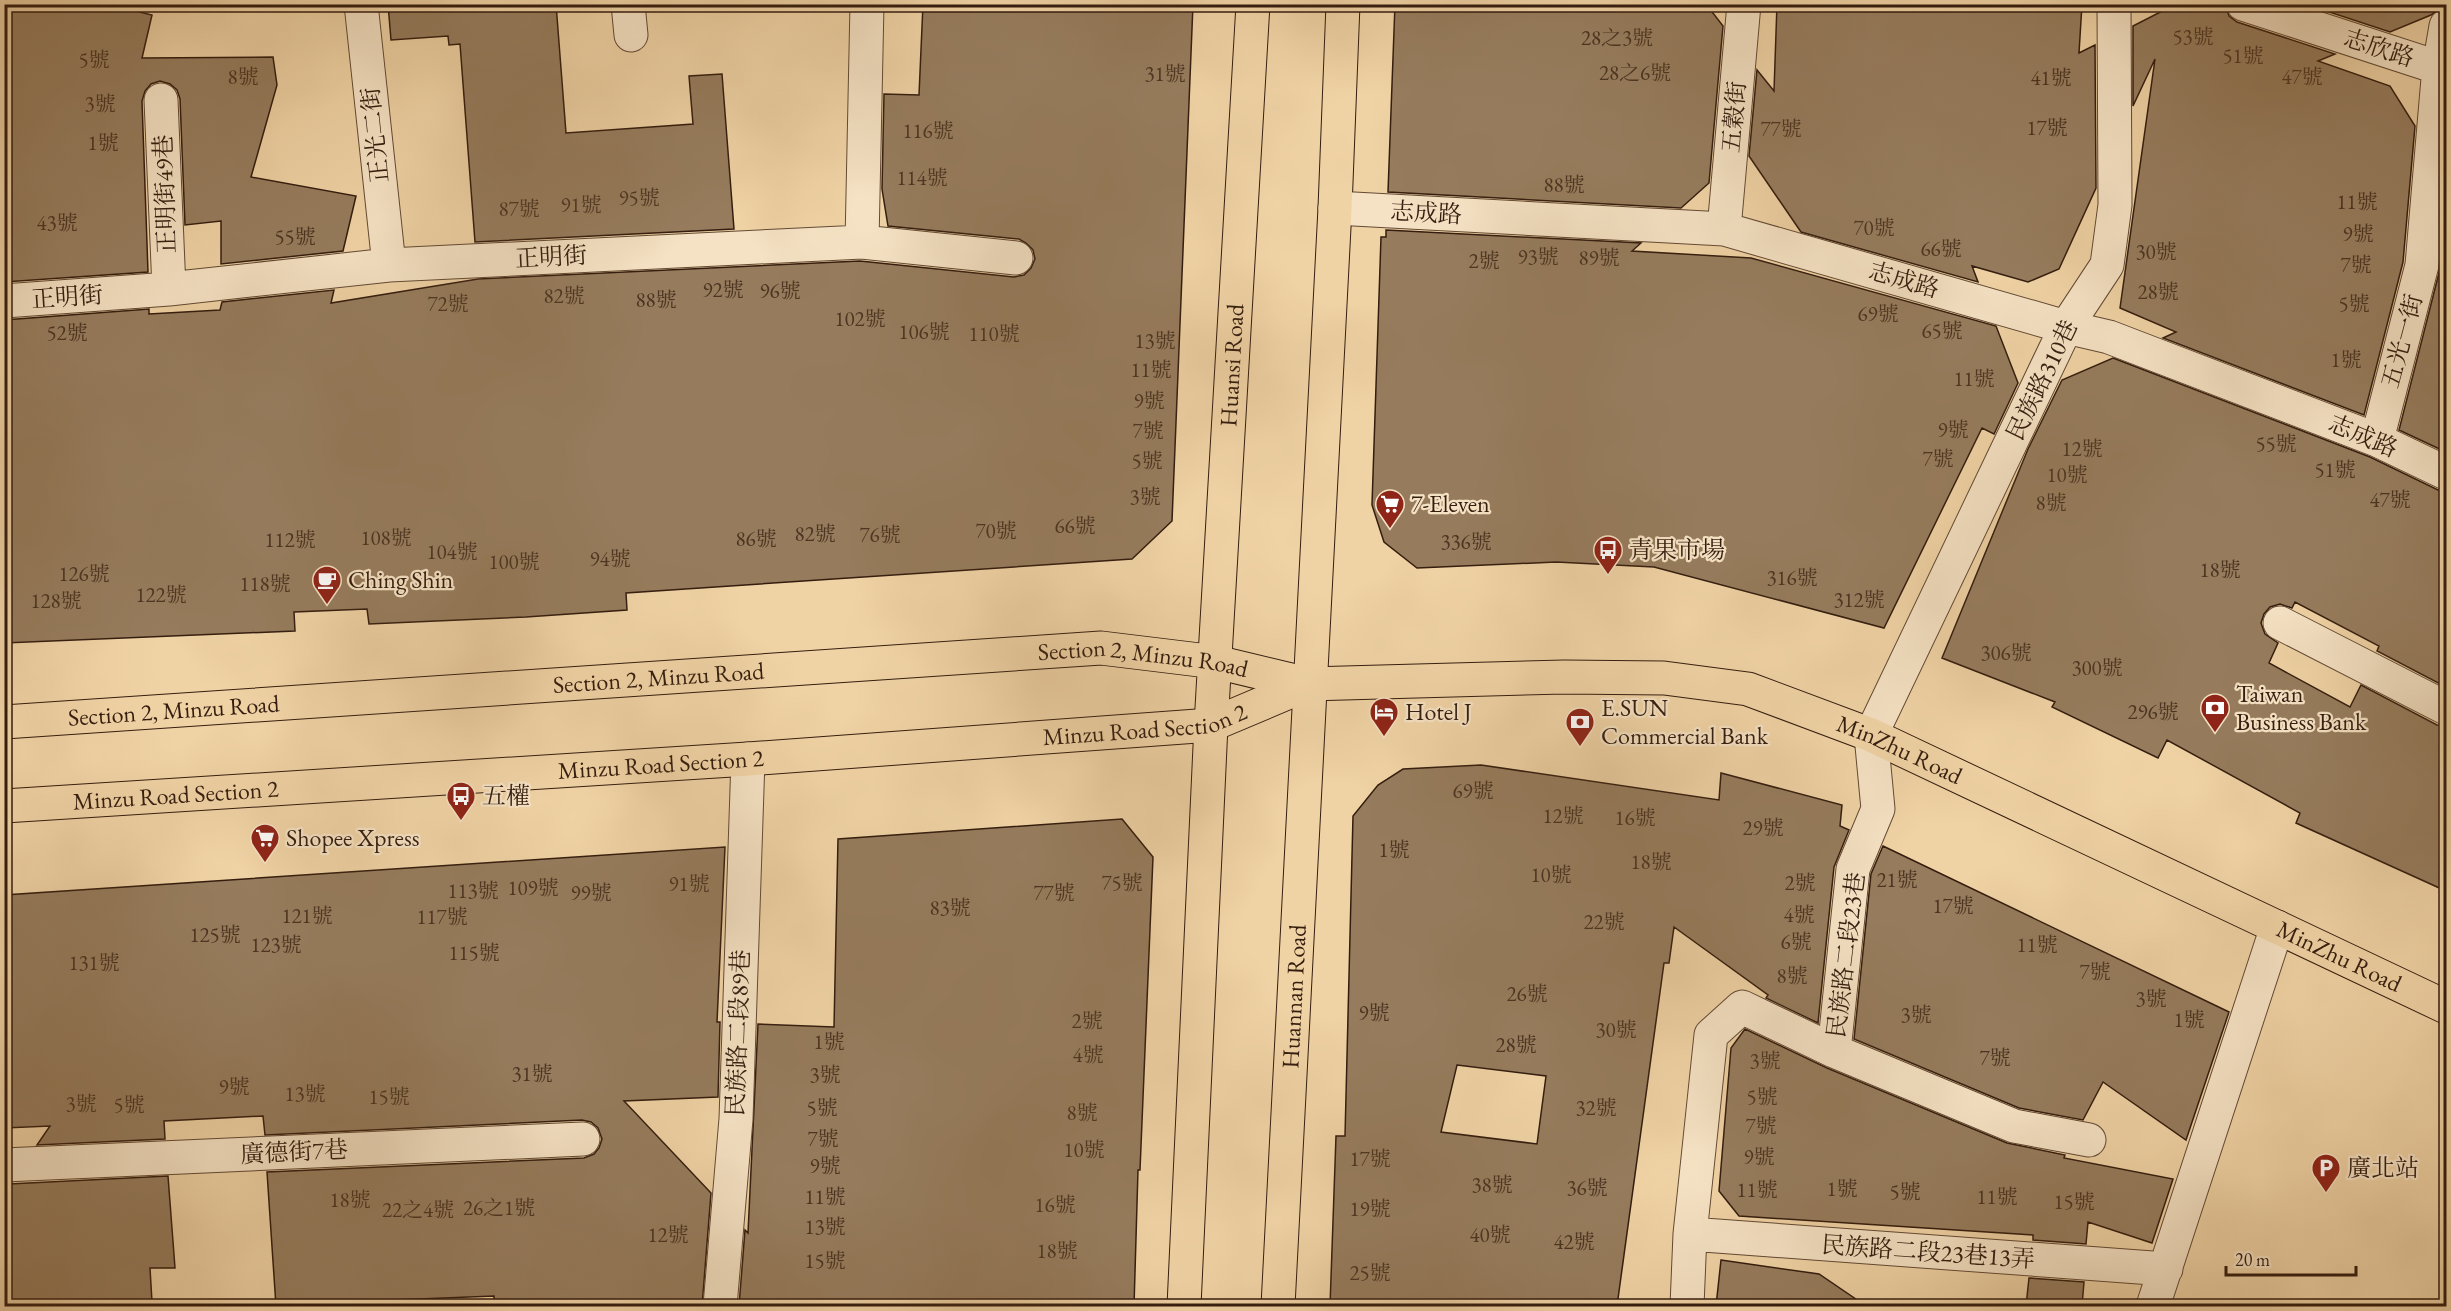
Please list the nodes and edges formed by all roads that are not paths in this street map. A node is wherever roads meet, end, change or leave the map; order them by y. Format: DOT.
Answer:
graph roads {
  1 [pos="361,4"];
  2 [pos="867,4"];
  3 [pos="1253,4"];
  4 [pos="1343,4"];
  5 [pos="1744,4"];
  6 [pos="2115,4"];
  7 [pos="2243,4"];
  8 [pos="2446,26"];
  9 [pos="2443,68"];
  10 [pos="161,99"];
  11 [pos="1335,208"];
  12 [pos="1724,229"];
  13 [pos="862,242"];
  14 [pos="1016,258"];
  15 [pos="389,265"];
  16 [pos="169,289"];
  17 [pos="4,301"];
  18 [pos="2066,327"];
  19 [pos="2377,440"];
  20 [pos="2446,473"];
  21 [pos="2280,623"];
  22 [pos="1216,662"];
  23 [pos="1308,684"];
  24 [pos="2446,708"];
  25 [pos="4,722"];
  26 [pos="1211,725"];
  27 [pos="1871,735"];
  28 [pos="748,759"];
  29 [pos="4,806"];
  30 [pos="2277,927"];
  31 [pos="2446,1007"];
  32 [pos="1834,1051"];
  33 [pos="583,1138"];
  34 [pos="2089,1140"];
  35 [pos="4,1165"];
  36 [pos="1690,1234"];
  37 [pos="2166,1269"];
  38 [pos="720,1306"];
  39 [pos="1184,1306"];
  40 [pos="1278,1306"];
  41 [pos="1687,1306"];
  42 [pos="2154,1306"];
  1 -- 15 [label="lane, 正光二街"];
  2 -- 13 [label="lane"];
  3 -- 22 [label="main road, Huansi Road"];
  4 -- 11 [label="main road"];
  5 -- 12 [label="lane, 五穀街"];
  6 -- 18 [label="lane, 民族路310巷"];
  7 -- 9 [label="lane, 志欣路"];
  8 -- 9 [label="lane, 五光一街"];
  9 -- 19 [label="lane, 五光一街"];
  10 -- 16 [label="lane, 正明街49巷"];
  11 -- 12 [label="lane, 志成路"];
  11 -- 23 [label="main road"];
  12 -- 18 [label="lane, 志成路"];
  13 -- 14 [label="lane, 正明街"];
  13 -- 15 [label="lane, 正明街"];
  15 -- 16 [label="lane, 正明街"];
  16 -- 17 [label="lane, 正明街"];
  18 -- 19 [label="lane, 志成路"];
  18 -- 27 [label="lane, 民族路310巷"];
  19 -- 20 [label="lane, 志成路"];
  21 -- 24 [label="lane"];
  22 -- 23 [label="main road, Section 2, Minzu Road"];
  22 -- 25 [label="main road, Section 2, Minzu Road"];
  22 -- 26 [label="main road, Huansi Road"];
  23 -- 26 [label="main road, Minzu Road Section 2"];
  23 -- 27 [label="main road, MinZhu Road"];
  23 -- 40 [label="main road, Huannan Road"];
  26 -- 28 [label="main road, Minzu Road Section 2"];
  26 -- 39 [label="main road"];
  27 -- 30 [label="main road, MinZhu Road"];
  27 -- 32 [label="lane, 民族路二段23巷"];
  28 -- 29 [label="main road, Minzu Road Section 2"];
  28 -- 38 [label="lane, 民族路二段89巷"];
  30 -- 31 [label="main road, MinZhu Road"];
  30 -- 37 [label="lane"];
  32 -- 34 [label="lane"];
  32 -- 36 [label="lane, 民族路二段23巷"];
  33 -- 35 [label="lane, 廣德街7巷"];
  36 -- 37 [label="lane, 民族路二段23巷13弄"];
  36 -- 41 [label="lane, 民族路二段23巷"];
  37 -- 42 [label="lane"];
}
